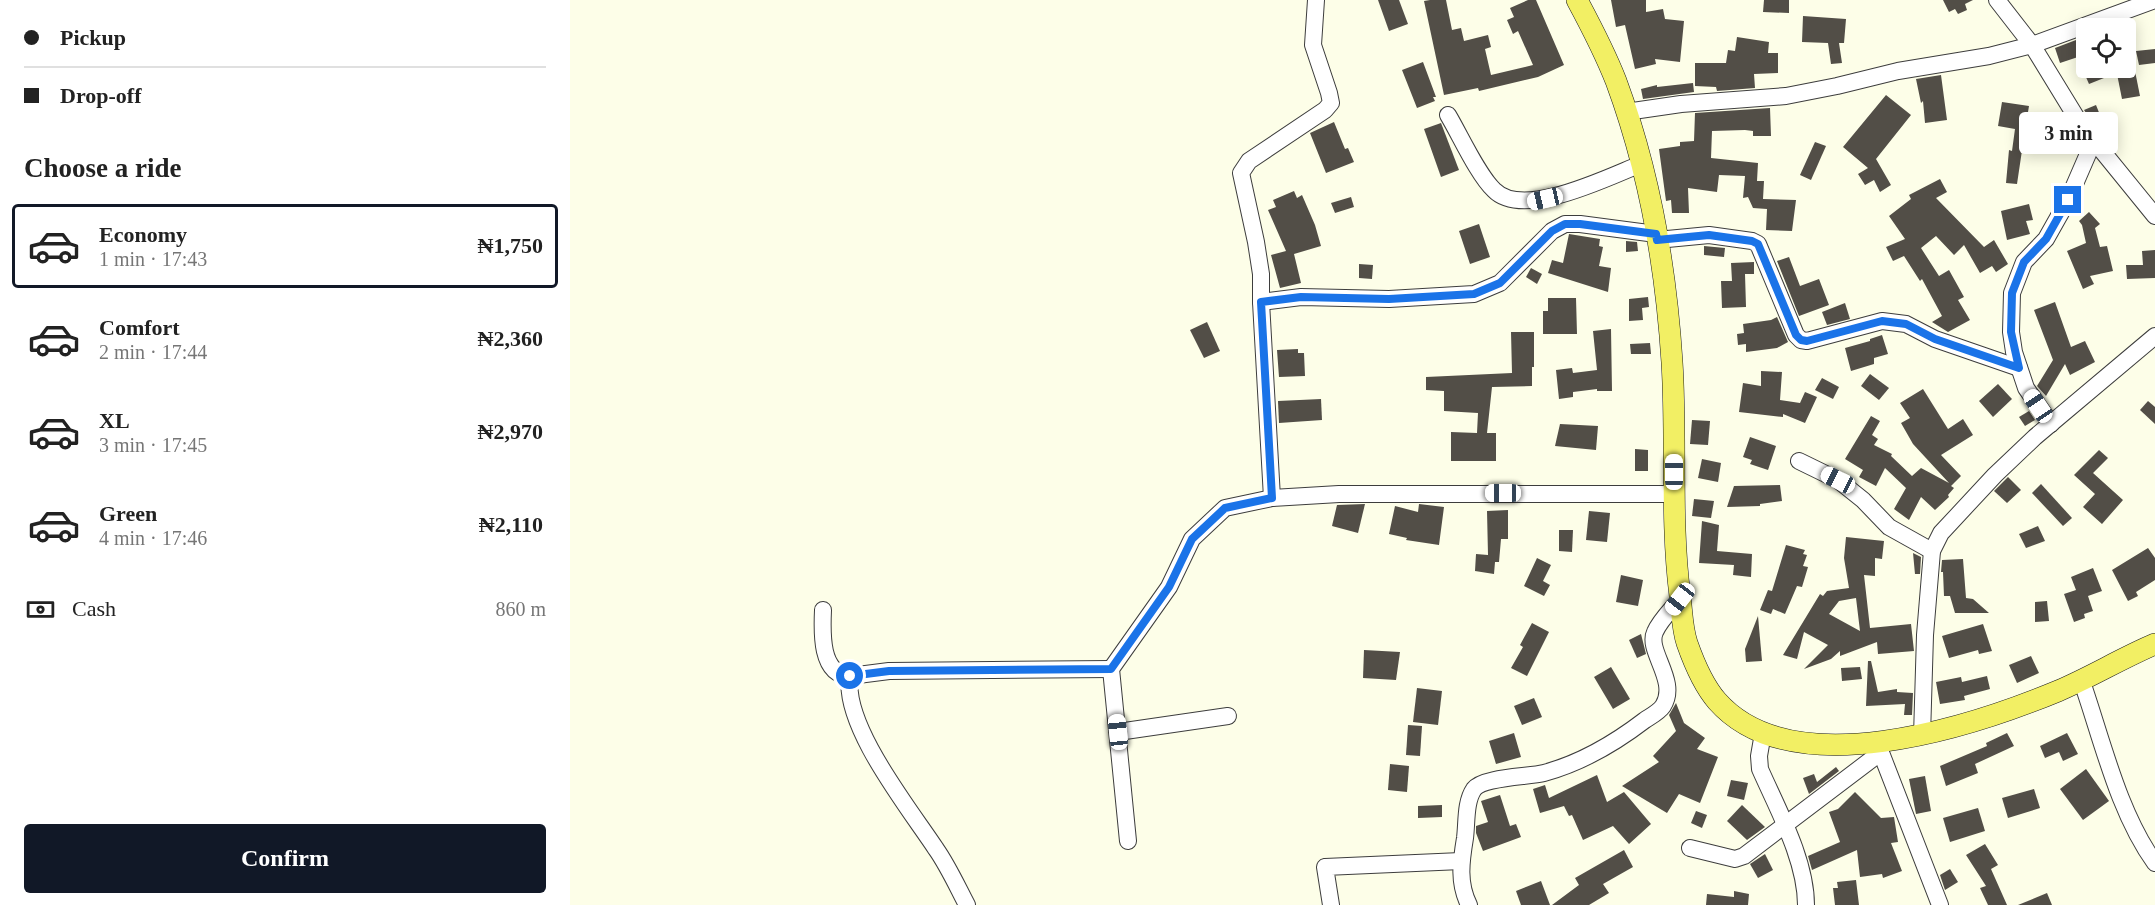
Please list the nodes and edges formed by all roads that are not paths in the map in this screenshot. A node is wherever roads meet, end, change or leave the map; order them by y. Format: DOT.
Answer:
graph roads {
  1 [pos="1316,0"];
  2 [pos="1577,0"];
  3 [pos="1997,0"];
  4 [pos="2155,0"];
  5 [pos="2032,45"];
  6 [pos="1626,112"];
  7 [pos="1448,115"];
  8 [pos="2094,140"];
  9 [pos="1641,164"];
  10 [pos="2155,216"];
  11 [pos="1657,237"];
  12 [pos="1261,302"];
  13 [pos="2155,336"];
  14 [pos="2019,368"];
  15 [pos="2051,424"];
  16 [pos="1799,460"];
  17 [pos="1674,494"];
  18 [pos="1272,498"];
  19 [pos="1932,551"];
  20 [pos="1680,599"];
  21 [pos="822,610"];
  22 [pos="2155,644"];
  23 [pos="1111,669"];
  24 [pos="850,676"];
  25 [pos="2082,680"];
  26 [pos="1228,716"];
  27 [pos="1118,732"];
  28 [pos="1763,733"];
  29 [pos="1922,736"];
  30 [pos="1879,747"];
  31 [pos="1784,825"];
  32 [pos="1128,841"];
  33 [pos="1690,848"];
  34 [pos="1461,861"];
  35 [pos="2155,863"];
  36 [pos="967,905"];
  37 [pos="1331,905"];
  38 [pos="1469,905"];
  39 [pos="1806,905"];
  40 [pos="1940,905"];
  1 -- 12 [label="street"];
  2 -- 6 [label="main road"];
  3 -- 5 [label="street"];
  4 -- 5 [label="street"];
  5 -- 6 [label="street"];
  5 -- 8 [label="street"];
  6 -- 9 [label="main road"];
  7 -- 9 [label="street"];
  8 -- 10 [label="street"];
  8 -- 14 [label="street"];
  9 -- 11 [label="main road"];
  11 -- 12 [label="street"];
  11 -- 14 [label="street"];
  11 -- 17 [label="main road"];
  12 -- 18 [label="street"];
  13 -- 15 [label="street"];
  14 -- 15 [label="street"];
  15 -- 19 [label="street"];
  16 -- 19 [label="street"];
  17 -- 18 [label="street"];
  17 -- 20 [label="main road"];
  18 -- 23 [label="street"];
  19 -- 29 [label="street"];
  20 -- 28 [label="main road"];
  20 -- 34 [label="street"];
  21 -- 24 [label="street"];
  22 -- 25 [label="main road"];
  23 -- 24 [label="street"];
  23 -- 27 [label="street"];
  24 -- 36 [label="street"];
  25 -- 29 [label="main road"];
  25 -- 35 [label="street"];
  26 -- 27 [label="street"];
  27 -- 32 [label="street"];
  28 -- 30 [label="main road"];
  28 -- 31 [label="street"];
  29 -- 30 [label="main road"];
  30 -- 31 [label="street"];
  30 -- 40 [label="street"];
  31 -- 33 [label="street"];
  31 -- 39 [label="street"];
  34 -- 37 [label="street"];
  34 -- 38 [label="street"];
}
